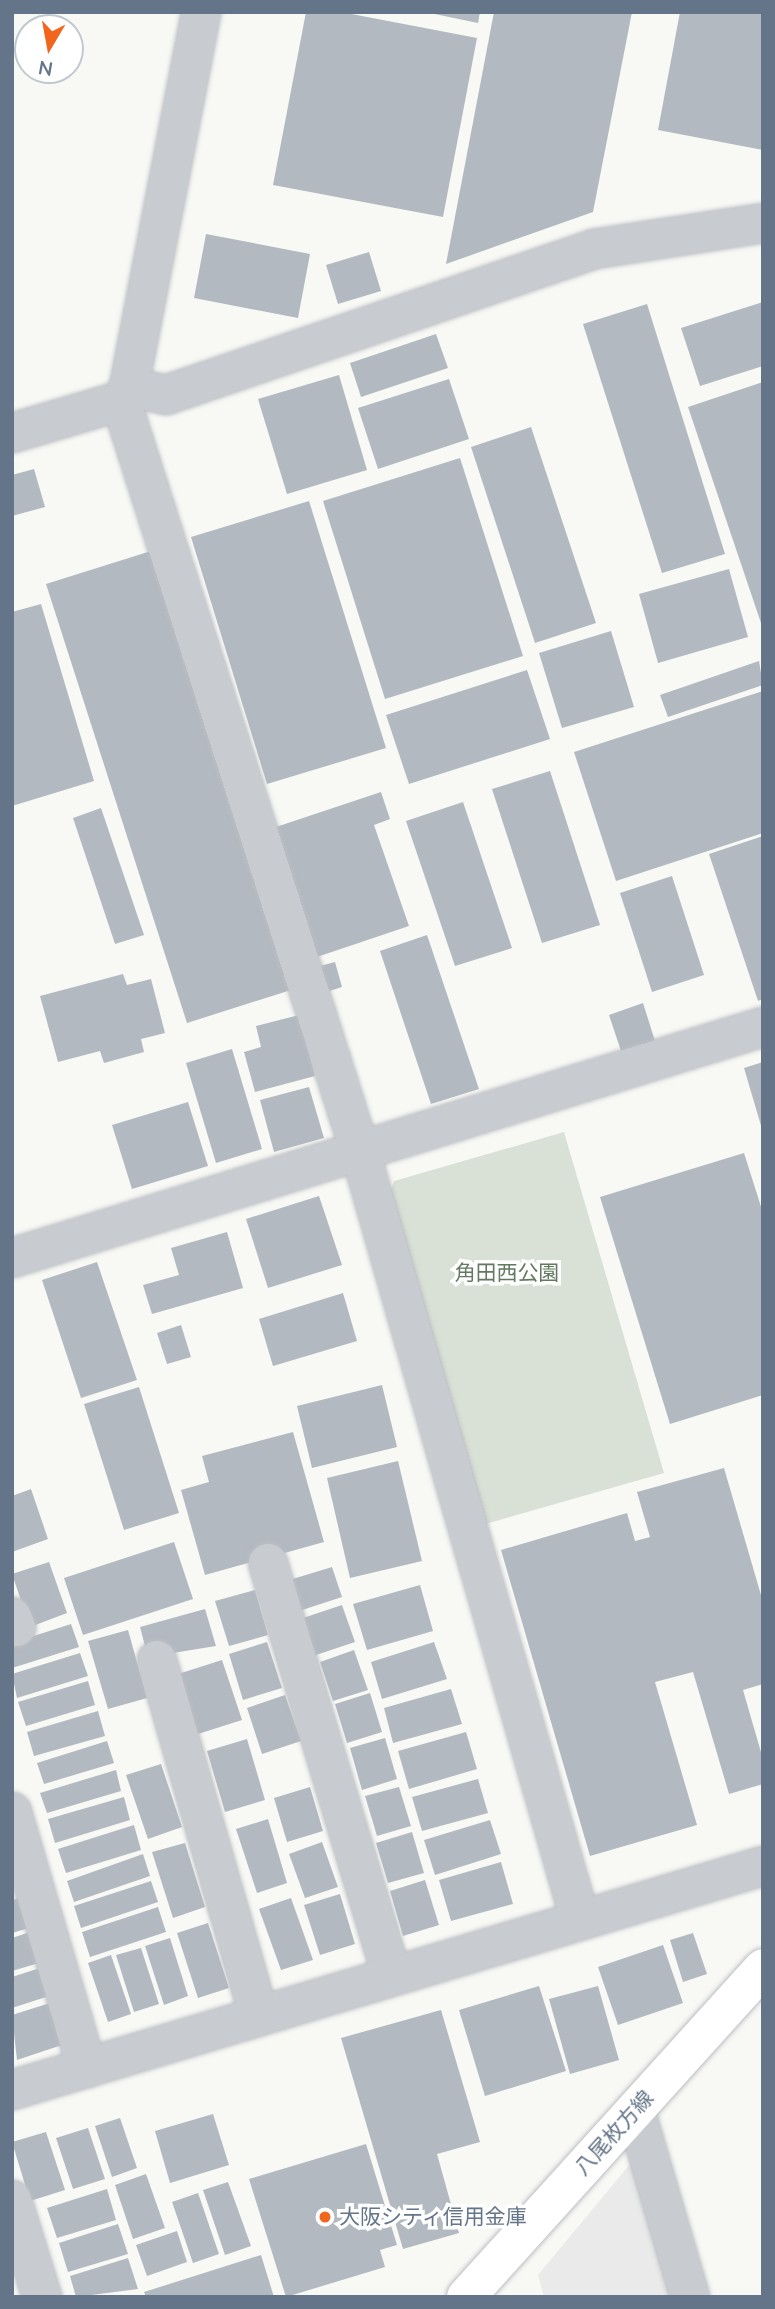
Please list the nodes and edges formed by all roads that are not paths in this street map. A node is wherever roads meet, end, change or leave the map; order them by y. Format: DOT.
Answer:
graph roads {
  1 [pos="201,12"];
  2 [pos="763,223"];
  3 [pos="125,394"];
  4 [pos="12,433"];
  5 [pos="763,1027"];
  6 [pos="360,1151"];
  7 [pos="12,1258"];
  8 [pos="268,1563"];
  9 [pos="157,1660"];
  10 [pos="12,1812"];
  11 [pos="763,1866"];
  12 [pos="579,1916"];
  13 [pos="763,1968"];
  14 [pos="391,1975"];
  15 [pos="259,2015"];
  16 [pos="87,2068"];
  17 [pos="12,2090"];
  18 [pos="635,2110"];
  19 [pos="12,2200"];
  20 [pos="469,2295"];
  21 [pos="42,2297"];
  22 [pos="690,2297"];
  1 -- 3 [label="street"];
  2 -- 3 [label="street"];
  3 -- 4 [label="street"];
  3 -- 6 [label="street"];
  5 -- 6 [label="street"];
  6 -- 7 [label="street"];
  6 -- 12 [label="street"];
  8 -- 14 [label="street"];
  9 -- 15 [label="street"];
  10 -- 16 [label="street"];
  11 -- 12 [label="street"];
  12 -- 14 [label="street"];
  13 -- 18 [label="main road, 八尾枚方線"];
  14 -- 15 [label="street"];
  15 -- 16 [label="street"];
  16 -- 17 [label="street"];
  18 -- 20 [label="main road, 八尾枚方線"];
  18 -- 22 [label="street"];
  19 -- 21 [label="street"];
}
